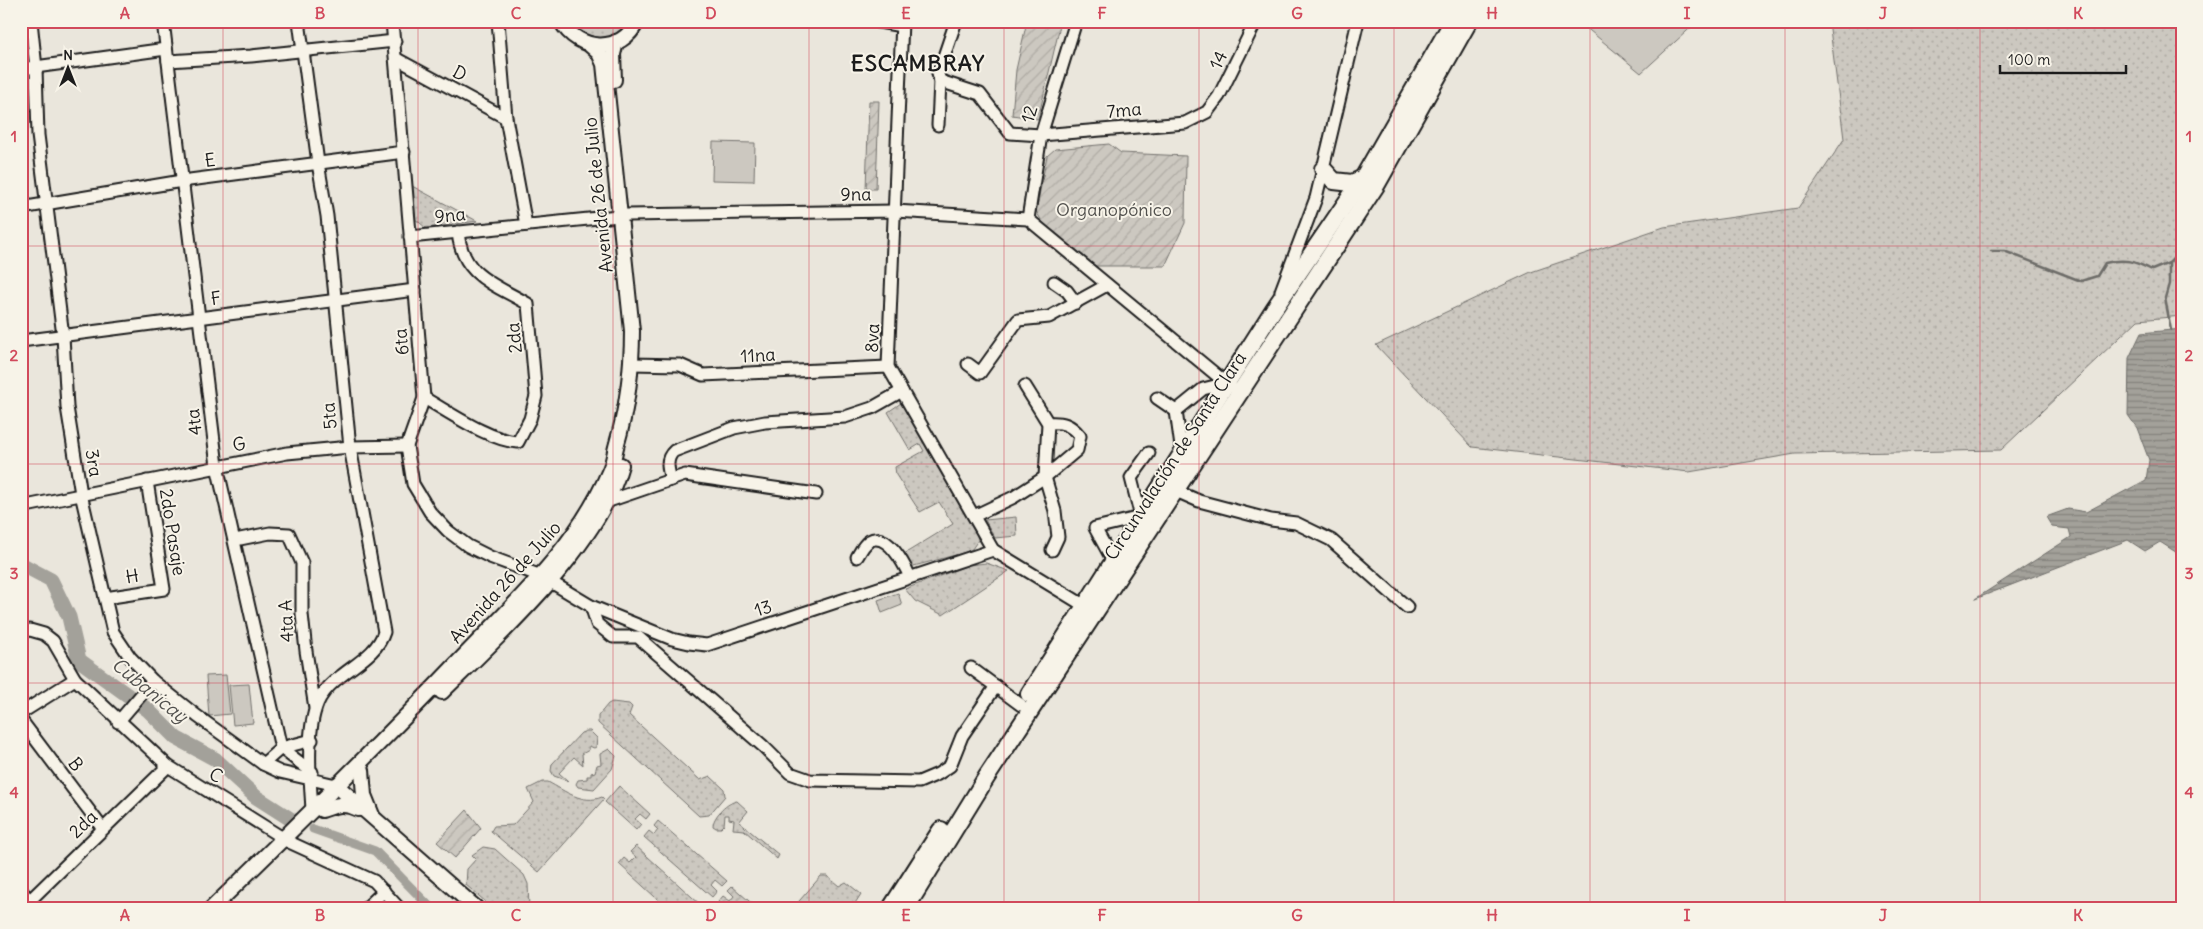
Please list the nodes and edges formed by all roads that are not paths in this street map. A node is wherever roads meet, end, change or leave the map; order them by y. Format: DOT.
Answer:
graph roads {
  1 [pos="31,21"];
  2 [pos="163,21"];
  3 [pos="299,21"];
  4 [pos="392,21"];
  5 [pos="498,21"];
  6 [pos="561,21"];
  7 [pos="637,21"];
  8 [pos="873,21"];
  9 [pos="956,21"];
  10 [pos="1076,21"];
  11 [pos="1256,21"];
  12 [pos="1358,21"];
  13 [pos="1453,21"];
  14 [pos="1469,21"];
  15 [pos="902,24"];
  16 [pos="396,41"];
  17 [pos="616,42"];
  18 [pos="590,45"];
  19 [pos="303,52"];
  20 [pos="167,55"];
  21 [pos="397,59"];
  22 [pos="36,68"];
  23 [pos="21,69"];
  24 [pos="940,81"];
  25 [pos="1207,112"];
  26 [pos="506,118"];
  27 [pos="938,125"];
  28 [pos="1041,134"];
  29 [pos="404,152"];
  30 [pos="318,163"];
  31 [pos="1323,169"];
  32 [pos="1363,178"];
  33 [pos="182,181"];
  34 [pos="46,205"];
  35 [pos="21,208"];
  36 [pos="895,211"];
  37 [pos="623,216"];
  38 [pos="1028,219"];
  39 [pos="526,225"];
  40 [pos="458,232"];
  41 [pos="410,237"];
  42 [pos="1054,282"];
  43 [pos="1107,285"];
  44 [pos="415,290"];
  45 [pos="336,300"];
  46 [pos="1076,303"];
  47 [pos="1274,310"];
  48 [pos="199,318"];
  49 [pos="63,336"];
  50 [pos="21,341"];
  51 [pos="636,364"];
  52 [pos="968,364"];
  53 [pos="888,367"];
  54 [pos="1227,383"];
  55 [pos="1024,386"];
  56 [pos="902,391"];
  57 [pos="1240,394"];
  58 [pos="424,398"];
  59 [pos="1156,398"];
  60 [pos="1176,410"];
  61 [pos="1048,423"];
  62 [pos="407,446"];
  63 [pos="350,447"];
  64 [pos="1149,453"];
  65 [pos="1182,454"];
  66 [pos="217,466"];
  67 [pos="1045,477"];
  68 [pos="670,480"];
  69 [pos="147,481"];
  70 [pos="1176,491"];
  71 [pos="81,494"];
  72 [pos="816,494"];
  73 [pos="606,502"];
  74 [pos="21,507"];
  75 [pos="974,516"];
  76 [pos="1141,517"];
  77 [pos="235,540"];
  78 [pos="993,550"];
  79 [pos="1052,550"];
  80 [pos="857,557"];
  81 [pos="1114,561"];
  82 [pos="910,577"];
  83 [pos="545,579"];
  84 [pos="164,589"];
  85 [pos="105,598"];
  86 [pos="591,606"];
  87 [pos="1085,606"];
  88 [pos="1407,607"];
  89 [pos="21,632"];
  90 [pos="970,668"];
  91 [pos="75,679"];
  92 [pos="153,681"];
  93 [pos="996,686"];
  94 [pos="1021,705"];
  95 [pos="315,708"];
  96 [pos="21,713"];
  97 [pos="120,719"];
  98 [pos="21,720"];
  99 [pos="312,740"];
  100 [pos="281,748"];
  101 [pos="996,754"];
  102 [pos="263,764"];
  103 [pos="168,766"];
  104 [pos="362,770"];
  105 [pos="309,775"];
  106 [pos="339,788"];
  107 [pos="313,814"];
  108 [pos="372,816"];
  109 [pos="103,830"];
  110 [pos="290,837"];
  111 [pos="21,890"];
  112 [pos="384,891"];
  113 [pos="29,905"];
  114 [pos="212,908"];
  115 [pos="222,908"];
  116 [pos="366,908"];
  117 [pos="399,908"];
  118 [pos="476,908"];
  119 [pos="890,908"];
  120 [pos="906,908"];
  1 -- 22 [label="street, 3ra"];
  2 -- 20 [label="street, 4ta"];
  3 -- 19 [label="street, 5ta"];
  4 -- 16 [label="street, 6ta"];
  5 -- 26 [label="street"];
  6 -- 18 [label="main road"];
  7 -- 17 [label="main road"];
  8 -- 15 [label="street"];
  9 -- 24 [label="street"];
  10 -- 28 [label="street, 12"];
  11 -- 25 [label="street, 14"];
  12 -- 31 [label="street"];
  13 -- 32 [label="highway, Circunvalación de Santa Clara"];
  14 -- 57 [label="highway, Circunvalación de Santa Clara"];
  15 -- 36 [label="street, 8va"];
  16 -- 19 [label="street"];
  16 -- 21 [label="street, 6ta"];
  17 -- 18 [label="main road"];
  17 -- 37 [label="main road, Avenida 26 de Julio"];
  18 -- 37 [label="main road, Avenida 26 de Julio"];
  19 -- 20 [label="street"];
  19 -- 30 [label="street, 5ta"];
  20 -- 22 [label="street"];
  20 -- 33 [label="street, 4ta"];
  21 -- 26 [label="street, D"];
  21 -- 29 [label="street, 6ta"];
  22 -- 23 [label="street"];
  22 -- 34 [label="street, 3ra"];
  24 -- 27 [label="street"];
  24 -- 28 [label="street, 7ma"];
  25 -- 28 [label="street, 7ma"];
  26 -- 39 [label="street"];
  28 -- 38 [label="street, 12"];
  29 -- 30 [label="street, E"];
  29 -- 41 [label="street, 6ta"];
  30 -- 33 [label="street, E"];
  30 -- 45 [label="street, 5ta"];
  31 -- 32 [label="highway"];
  31 -- 47 [label="street"];
  32 -- 47 [label="highway, Circunvalación de Santa Clara"];
  33 -- 34 [label="street, E"];
  33 -- 48 [label="street, 4ta"];
  34 -- 35 [label="street, E"];
  34 -- 49 [label="street, 3ra"];
  36 -- 37 [label="street, 9na"];
  36 -- 38 [label="street, 9na"];
  36 -- 53 [label="street, 8va"];
  37 -- 39 [label="street, 9na"];
  37 -- 51 [label="main road, Avenida 26 de Julio"];
  38 -- 43 [label="street"];
  39 -- 40 [label="street, 9na"];
  40 -- 41 [label="street, 9na"];
  40 -- 58 [label="street, 2da"];
  41 -- 44 [label="street, 6ta"];
  42 -- 46 [label="street"];
  43 -- 46 [label="street"];
  43 -- 54 [label="street"];
  44 -- 45 [label="street, F"];
  44 -- 58 [label="street, 6ta"];
  45 -- 48 [label="street, F"];
  45 -- 63 [label="street, 5ta"];
  46 -- 52 [label="street"];
  47 -- 54 [label="highway, Circunvalación de Santa Clara"];
  48 -- 49 [label="street, F"];
  48 -- 66 [label="street, 4ta"];
  49 -- 50 [label="street, F"];
  49 -- 71 [label="street, 3ra"];
  51 -- 53 [label="street, 11na"];
  51 -- 73 [label="main road, Avenida 26 de Julio"];
  51 -- 83 [label="main road, Avenida 26 de Julio"];
  53 -- 56 [label="street, 8va"];
  54 -- 57 [label="street"];
  54 -- 60 [label="street"];
  54 -- 65 [label="highway, Circunvalación de Santa Clara"];
  55 -- 61 [label="street"];
  56 -- 68 [label="street"];
  56 -- 75 [label="street, 8va"];
  57 -- 70 [label="highway, Circunvalación de Santa Clara"];
  58 -- 62 [label="street, 6ta"];
  59 -- 60 [label="street"];
  60 -- 65 [label="street"];
  61 -- 67 [label="street"];
  61 -- 67 [label="street"];
  62 -- 63 [label="street, G"];
  62 -- 83 [label="street, 6ta"];
  63 -- 66 [label="street, G"];
  63 -- 95 [label="street, 5ta"];
  64 -- 76 [label="street"];
  65 -- 76 [label="highway, Circunvalación de Santa Clara"];
  66 -- 69 [label="street, G"];
  66 -- 77 [label="street, 4ta"];
  67 -- 75 [label="street"];
  67 -- 79 [label="street"];
  68 -- 72 [label="street"];
  68 -- 73 [label="street"];
  69 -- 71 [label="street, G"];
  69 -- 84 [label="street, 2do Pasaje"];
  70 -- 88 [label="street"];
  70 -- 101 [label="highway, Circunvalación de Santa Clara"];
  71 -- 74 [label="street, G"];
  71 -- 85 [label="street, 3ra"];
  73 -- 83 [label="main road, Avenida 26 de Julio"];
  75 -- 78 [label="street, 8va"];
  76 -- 81 [label="highway, Circunvalación de Santa Clara"];
  76 -- 81 [label="street"];
  77 -- 95 [label="street, 4ta A"];
  77 -- 100 [label="street, 4ta"];
  78 -- 82 [label="street, 13"];
  78 -- 87 [label="street, 8va"];
  80 -- 82 [label="street"];
  81 -- 87 [label="highway, Circunvalación de Santa Clara"];
  82 -- 86 [label="street, 13"];
  83 -- 86 [label="street, 13"];
  83 -- 104 [label="main road, Avenida 26 de Julio"];
  83 -- 106 [label="main road, Avenida 26 de Julio"];
  84 -- 85 [label="street, H"];
  85 -- 92 [label="street, 3ra"];
  86 -- 93 [label="street"];
  87 -- 94 [label="highway, Circunvalación de Santa Clara"];
  89 -- 91 [label="street, C"];
  90 -- 93 [label="street"];
  91 -- 96 [label="street"];
  91 -- 97 [label="street, C"];
  92 -- 97 [label="street"];
  92 -- 102 [label="street, 3ra"];
  93 -- 94 [label="street"];
  94 -- 101 [label="highway, Circunvalación de Santa Clara"];
  95 -- 99 [label="street, 5ta"];
  97 -- 103 [label="street, C"];
  98 -- 109 [label="street, B"];
  99 -- 100 [label="street"];
  99 -- 105 [label="street, 5ta"];
  100 -- 102 [label="street"];
  100 -- 105 [label="street"];
  101 -- 119 [label="highway, Circunvalación de Santa Clara"];
  101 -- 120 [label="highway, Circunvalación de Santa Clara"];
  102 -- 105 [label="street, 3ra"];
  103 -- 109 [label="street, 2da"];
  103 -- 110 [label="street, C"];
  104 -- 106 [label="main road, Avenida 26 de Julio"];
  104 -- 108 [label="main road"];
  105 -- 106 [label="street"];
  105 -- 107 [label="street, 5ta"];
  106 -- 107 [label="main road, Avenida 26 de Julio"];
  106 -- 108 [label="main road"];
  107 -- 108 [label="main road"];
  107 -- 110 [label="main road, Avenida 26 de Julio"];
  108 -- 118 [label="main road"];
  109 -- 113 [label="street, 2da"];
  110 -- 112 [label="street, C"];
  110 -- 114 [label="main road, Avenida 26 de Julio"];
  110 -- 115 [label="main road, Avenida 26 de Julio"];
  111 -- 113 [label="street"];
  112 -- 116 [label="street"];
  112 -- 117 [label="street, C"];
}
